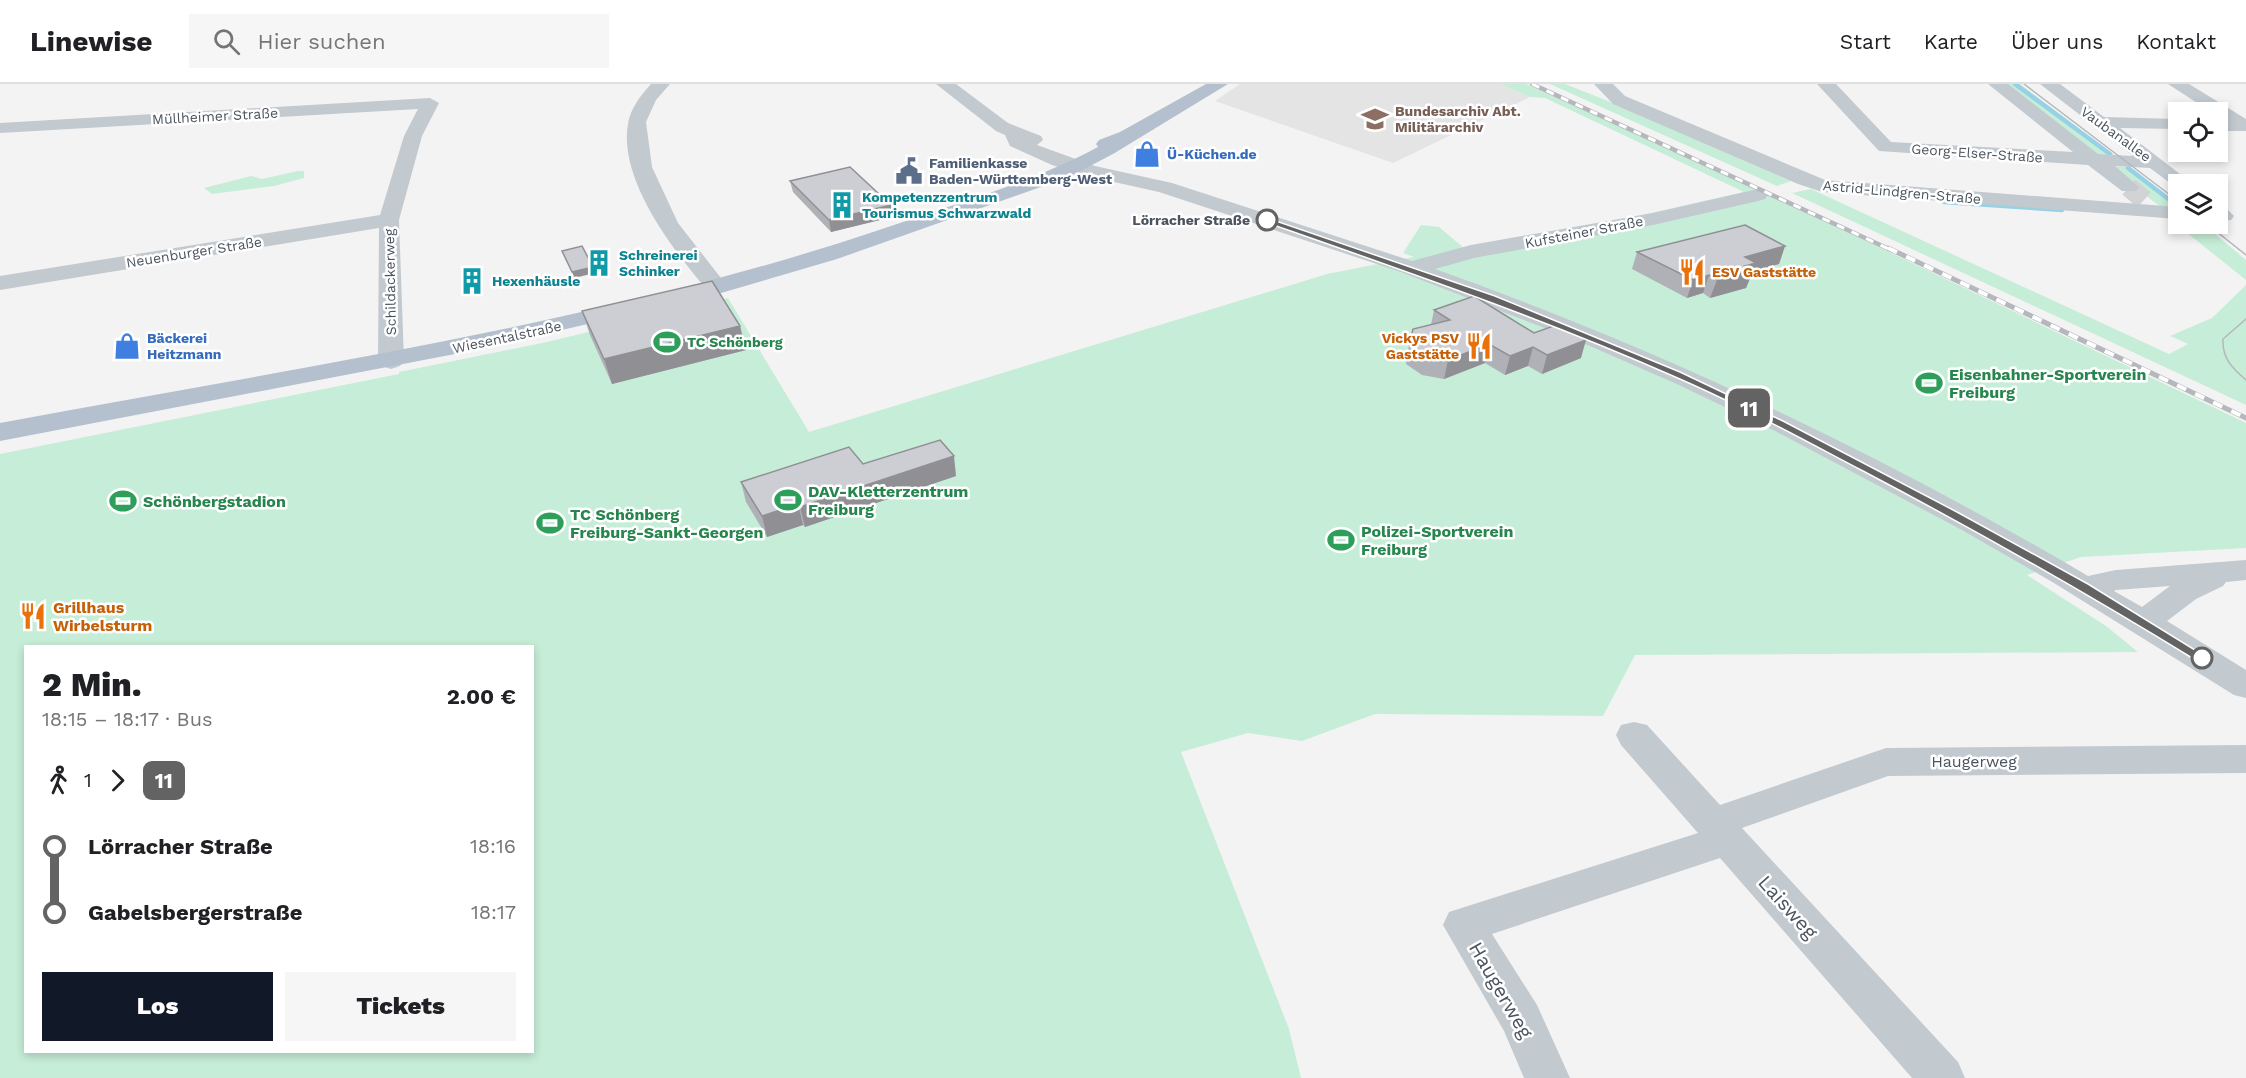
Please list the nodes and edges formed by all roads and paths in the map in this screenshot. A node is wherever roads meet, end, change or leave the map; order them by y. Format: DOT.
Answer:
graph roads {
  1 [pos="661,84"];
  2 [pos="945,84"];
  3 [pos="1219,84"];
  4 [pos="1826,84"];
  5 [pos="1997,84"];
  6 [pos="2049,84"];
  7 [pos="2177,84"];
  8 [pos="1606,88"];
  9 [pos="2206,102"];
  10 [pos="430,103"];
  11 [pos="2228,116"];
  12 [pos="2100,122"];
  13 [pos="2168,124"];
  14 [pos="2228,126"];
  15 [pos="0,128"];
  16 [pos="1077,160"];
  17 [pos="2094,160"];
  18 [pos="2156,163"];
  19 [pos="2171,174"];
  20 [pos="1758,195"];
  21 [pos="2143,199"];
  22 [pos="2168,209"];
  23 [pos="389,220"];
  24 [pos="1410,268"];
  25 [pos="0,283"];
  26 [pos="717,287"];
  27 [pos="391,361"];
  28 [pos="0,432"];
  29 [pos="2239,571"];
  30 [pos="2084,587"];
  31 [pos="2146,623"];
  32 [pos="2246,686"];
  33 [pos="1634,735"];
  34 [pos="2246,759"];
  35 [pos="1719,831"];
  36 [pos="1547,1078"];
  37 [pos="1942,1078"];
  1 -- 26 [label="street"];
  2 -- 16 [label="street"];
  3 -- 16 [label="main road, Wiesentalstraße"];
  4 -- 17 [label="street, Georg-Elser-Straße"];
  5 -- 17 [label="street, Vaubanallee"];
  6 -- 12 [label="street, Vaubanallee"];
  7 -- 9 [label="street"];
  8 -- 21 [label="street, Astrid-Lindgren-Straße"];
  10 -- 15 [label="street, Müllheimer Straße"];
  10 -- 23 [label="street, Schildackerweg"];
  11 -- 14 [label="street"];
  12 -- 13 [label="street"];
  12 -- 18 [label="street, Vaubanallee"];
  16 -- 24 [label="street"];
  16 -- 26 [label="main road, Wiesentalstraße"];
  17 -- 18 [label="street, Georg-Elser-Straße"];
  17 -- 21 [label="street, Vaubanallee"];
  18 -- 19 [label="street, Vaubanallee"];
  20 -- 24 [label="street, Kufsteiner Straße"];
  21 -- 22 [label="street, Astrid-Lindgren-Straße"];
  23 -- 25 [label="street, Neuenburger Straße"];
  23 -- 27 [label="street, Schildackerweg"];
  24 -- 30 [label="street"];
  26 -- 27 [label="main road, Wiesentalstraße"];
  27 -- 28 [label="main road, Wiesentalstraße"];
  29 -- 30 [label="street"];
  29 -- 31 [label="street"];
  30 -- 31 [label="street"];
  31 -- 32 [label="street"];
  33 -- 35 [label="street, Laisweg"];
  34 -- 35 [label="street, Haugerweg"];
  35 -- 36 [label="street, Haugerweg"];
  35 -- 37 [label="street, Laisweg"];
}
